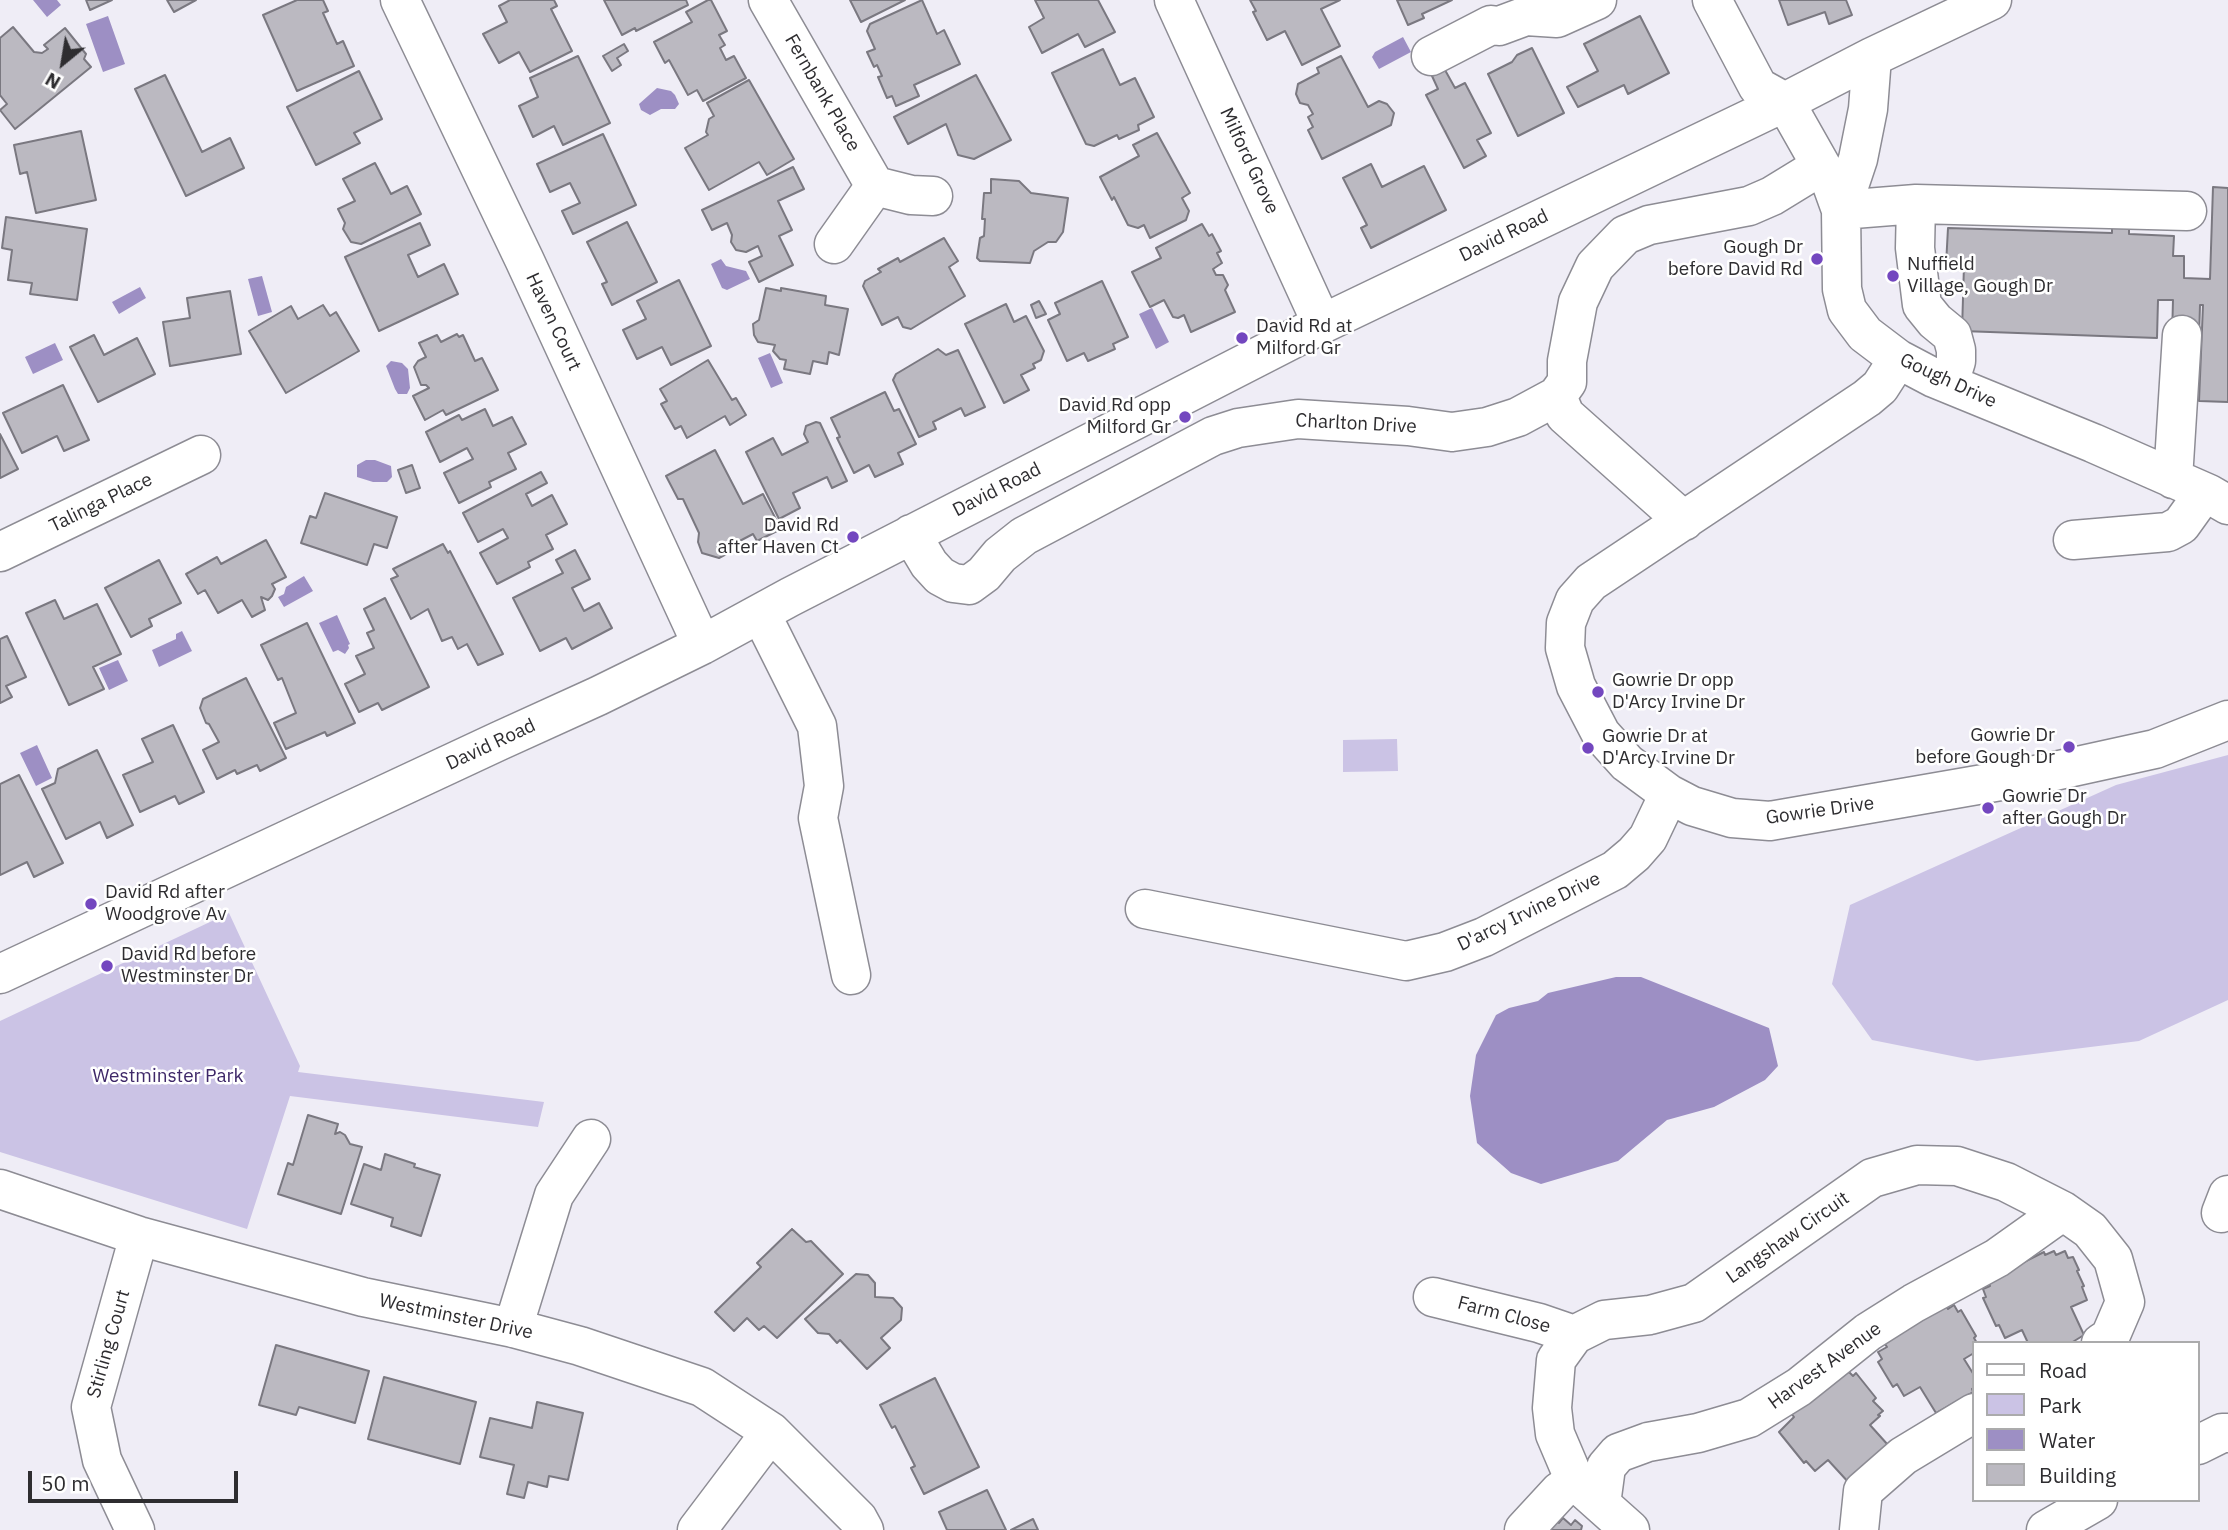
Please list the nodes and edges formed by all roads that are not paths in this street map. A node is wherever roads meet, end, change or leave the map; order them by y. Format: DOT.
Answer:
graph roads {
  1 [pos="400,0"];
  2 [pos="768,0"];
  3 [pos="1174,0"];
  4 [pos="1712,0"];
  5 [pos="1992,0"];
  6 [pos="1572,5"];
  7 [pos="1935,12"];
  8 [pos="1431,56"];
  9 [pos="1872,57"];
  10 [pos="1785,102"];
  11 [pos="1821,166"];
  12 [pos="875,186"];
  13 [pos="933,196"];
  14 [pos="1916,204"];
  15 [pos="1841,210"];
  16 [pos="2187,211"];
  17 [pos="834,244"];
  18 [pos="1322,324"];
  19 [pos="2182,335"];
  20 [pos="1898,359"];
  21 [pos="1949,384"];
  22 [pos="1557,396"];
  23 [pos="201,455"];
  24 [pos="2202,492"];
  25 [pos="1684,521"];
  26 [pos="911,534"];
  27 [pos="2073,540"];
  28 [pos="0,552"];
  29 [pos="761,614"];
  30 [pos="702,645"];
  31 [pos="2228,720"];
  32 [pos="1669,794"];
  33 [pos="1145,909"];
  34 [pos="0,974"];
  35 [pos="851,975"];
  36 [pos="591,1139"];
  37 [pos="0,1189"];
  38 [pos="2063,1211"];
  39 [pos="139,1236"];
  40 [pos="1433,1297"];
  41 [pos="513,1328"];
  42 [pos="1574,1335"];
  43 [pos="2104,1341"];
  44 [pos="1972,1413"];
  45 [pos="771,1432"];
  46 [pos="2228,1433"];
  47 [pos="2200,1444"];
  48 [pos="1588,1493"];
  49 [pos="2095,1502"];
  50 [pos="135,1530"];
  51 [pos="697,1530"];
  52 [pos="864,1530"];
  53 [pos="1524,1530"];
  54 [pos="1630,1530"];
  55 [pos="1859,1530"];
  56 [pos="2046,1530"];
  1 -- 30 [label="street, Haven Court"];
  2 -- 12 [label="street, Fernbank Place"];
  3 -- 18 [label="street, Milford Grove"];
  4 -- 10 [label="street"];
  5 -- 7 [label="street, David Road"];
  6 -- 8 [label="street"];
  7 -- 9 [label="street, David Road"];
  9 -- 10 [label="street, David Road"];
  9 -- 15 [label="street"];
  10 -- 11 [label="street, Gough Drive"];
  10 -- 18 [label="street, David Road"];
  11 -- 15 [label="street, Gough Drive"];
  11 -- 22 [label="street"];
  12 -- 13 [label="street"];
  12 -- 17 [label="street"];
  14 -- 15 [label="street"];
  14 -- 16 [label="street"];
  14 -- 21 [label="street"];
  15 -- 20 [label="street, Gough Drive"];
  18 -- 26 [label="street, David Road"];
  19 -- 24 [label="street"];
  20 -- 21 [label="street, Gough Drive"];
  20 -- 25 [label="street, Gowrie Drive"];
  21 -- 24 [label="street, Gough Drive"];
  22 -- 25 [label="street"];
  22 -- 26 [label="street, Charlton Drive"];
  23 -- 28 [label="street, Talinga Place"];
  24 -- 27 [label="street"];
  25 -- 32 [label="street, Gowrie Drive"];
  26 -- 29 [label="street, David Road"];
  29 -- 30 [label="street, David Road"];
  29 -- 35 [label="street"];
  30 -- 34 [label="street, David Road"];
  31 -- 32 [label="street, Gowrie Drive"];
  32 -- 33 [label="street, D'arcy Irvine Drive"];
  36 -- 41 [label="street"];
  37 -- 39 [label="street, Westminster Drive"];
  38 -- 42 [label="street, Langshaw Circuit"];
  38 -- 43 [label="street, Langshaw Circuit"];
  38 -- 48 [label="street, Harvest Avenue"];
  39 -- 41 [label="street, Westminster Drive"];
  39 -- 50 [label="street, Stirling Court"];
  40 -- 42 [label="street, Farm Close"];
  41 -- 45 [label="street, Westminster Drive"];
  42 -- 48 [label="street"];
  44 -- 55 [label="street"];
  45 -- 51 [label="street"];
  45 -- 52 [label="street, Westminster Drive"];
  46 -- 47 [label="street"];
  48 -- 53 [label="street"];
  48 -- 54 [label="street"];
  49 -- 56 [label="street"];
}
